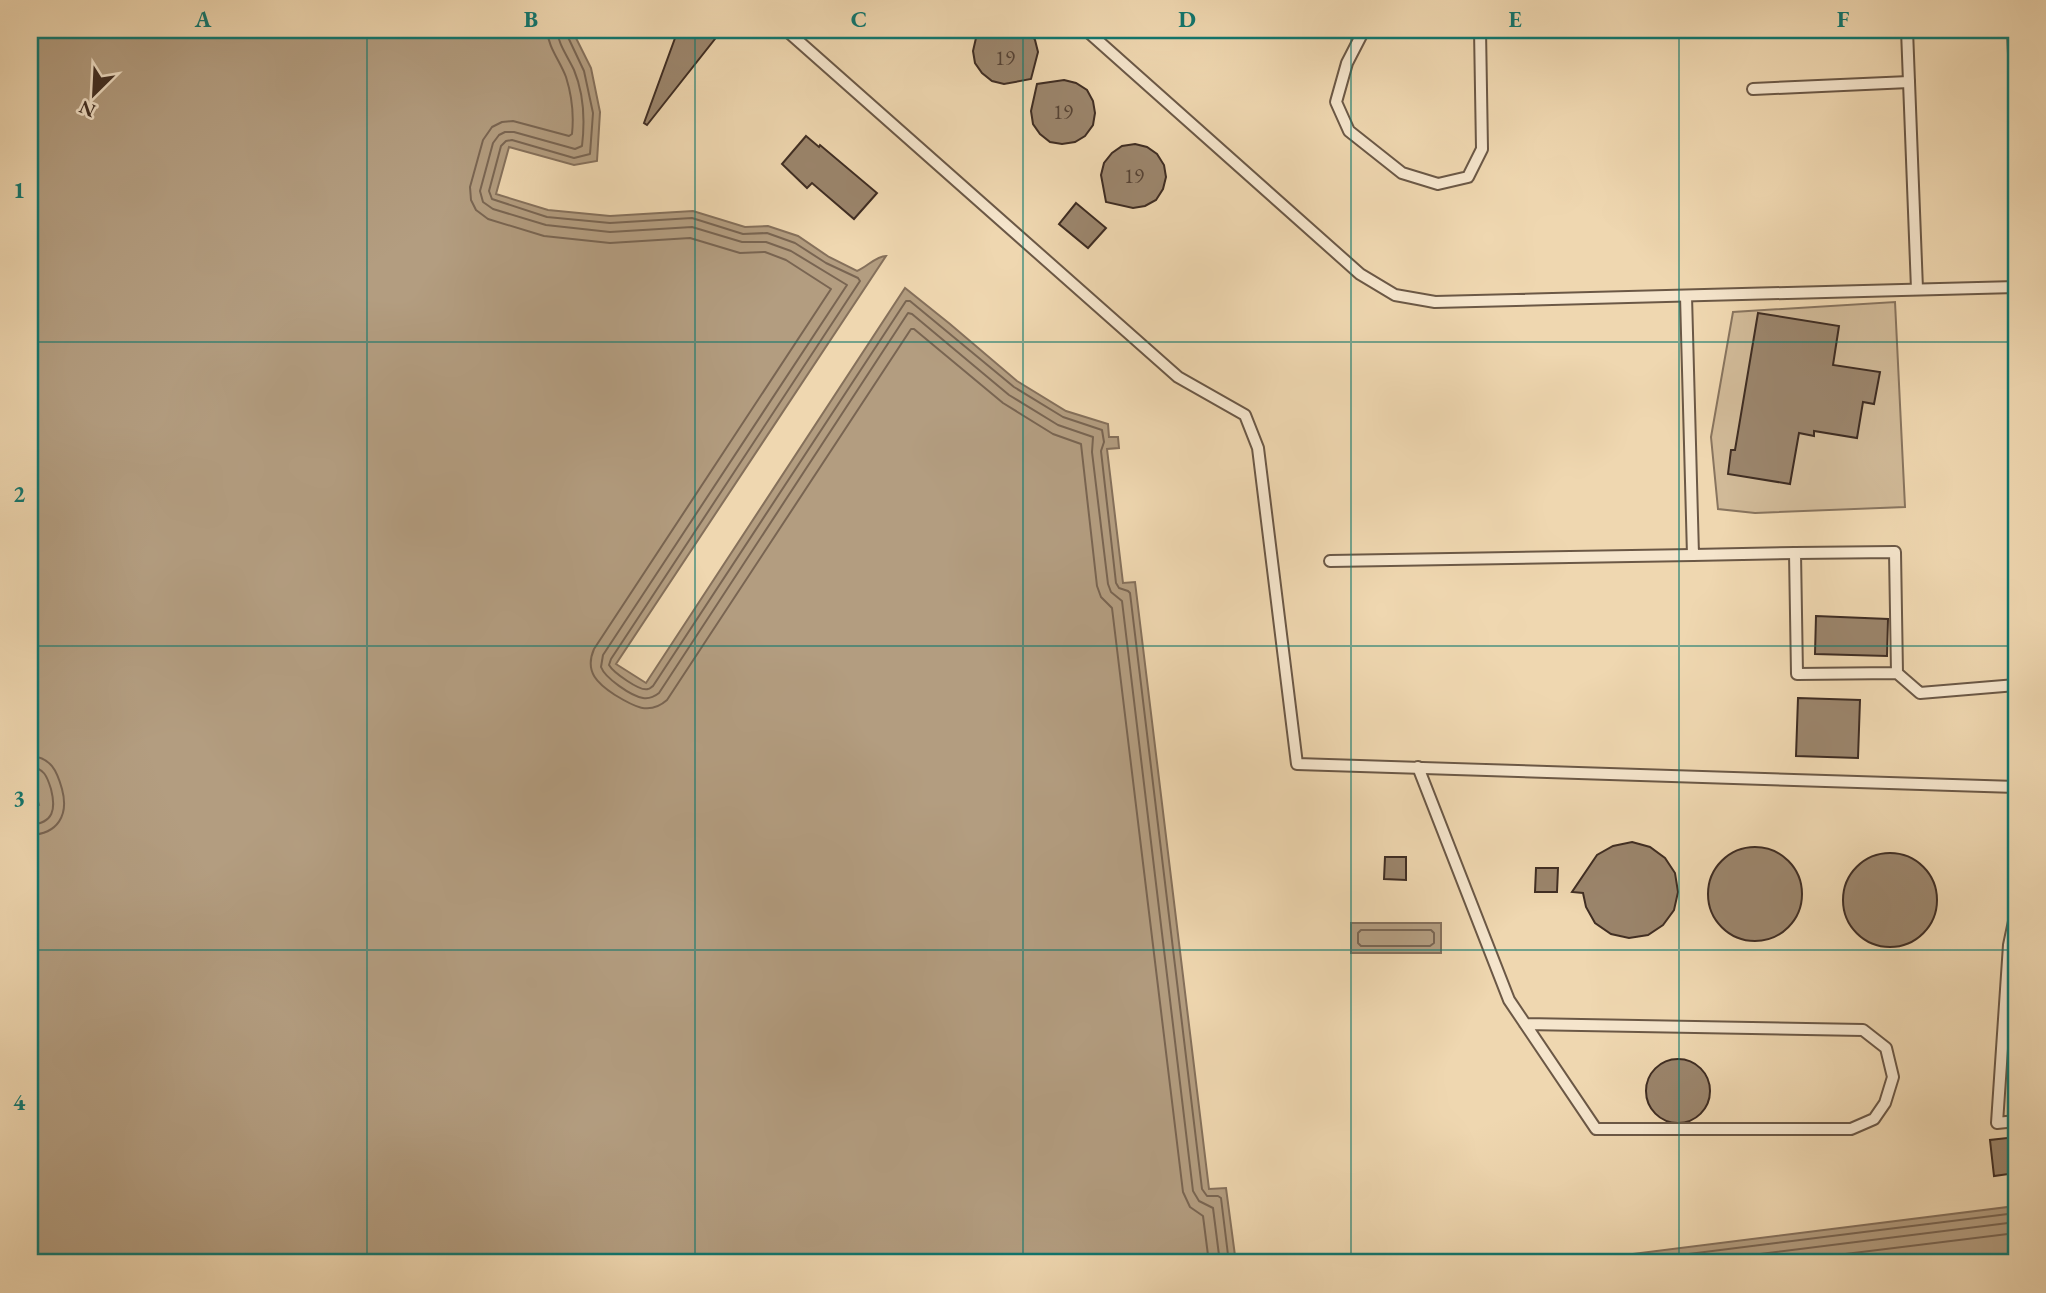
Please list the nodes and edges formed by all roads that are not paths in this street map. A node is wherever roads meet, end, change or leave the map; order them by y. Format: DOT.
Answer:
graph roads {
  1 [pos="786,30"];
  2 [pos="1086,30"];
  3 [pos="1364,30"];
  4 [pos="1480,30"];
  5 [pos="1907,30"];
  6 [pos="2013,30"];
  7 [pos="1909,82"];
  8 [pos="1753,89"];
  9 [pos="2016,102"];
  10 [pos="2016,287"];
  11 [pos="1917,289"];
  12 [pos="1686,296"];
  13 [pos="1795,553"];
  14 [pos="1693,555"];
  15 [pos="1330,561"];
  16 [pos="1897,673"];
  17 [pos="2016,685"];
  18 [pos="1418,767"];
  19 [pos="2016,787"];
  20 [pos="2016,912"];
  21 [pos="2012,945"];
  22 [pos="1525,1024"];
  23 [pos="2016,1121"];
  1 -- 18 [label="lane"];
  2 -- 12 [label="lane"];
  3 -- 4 [label="lane"];
  5 -- 7 [label="lane"];
  6 -- 9 [label="lane"];
  7 -- 8 [label="lane"];
  7 -- 11 [label="lane"];
  10 -- 11 [label="lane"];
  11 -- 12 [label="lane"];
  12 -- 14 [label="lane"];
  13 -- 14 [label="lane"];
  13 -- 16 [label="lane"];
  13 -- 16 [label="lane"];
  14 -- 15 [label="lane"];
  16 -- 17 [label="lane"];
  18 -- 19 [label="lane"];
  18 -- 22 [label="lane"];
  20 -- 21 [label="lane"];
  21 -- 23 [label="lane"];
  22 -- 22 [label="lane"];
}
